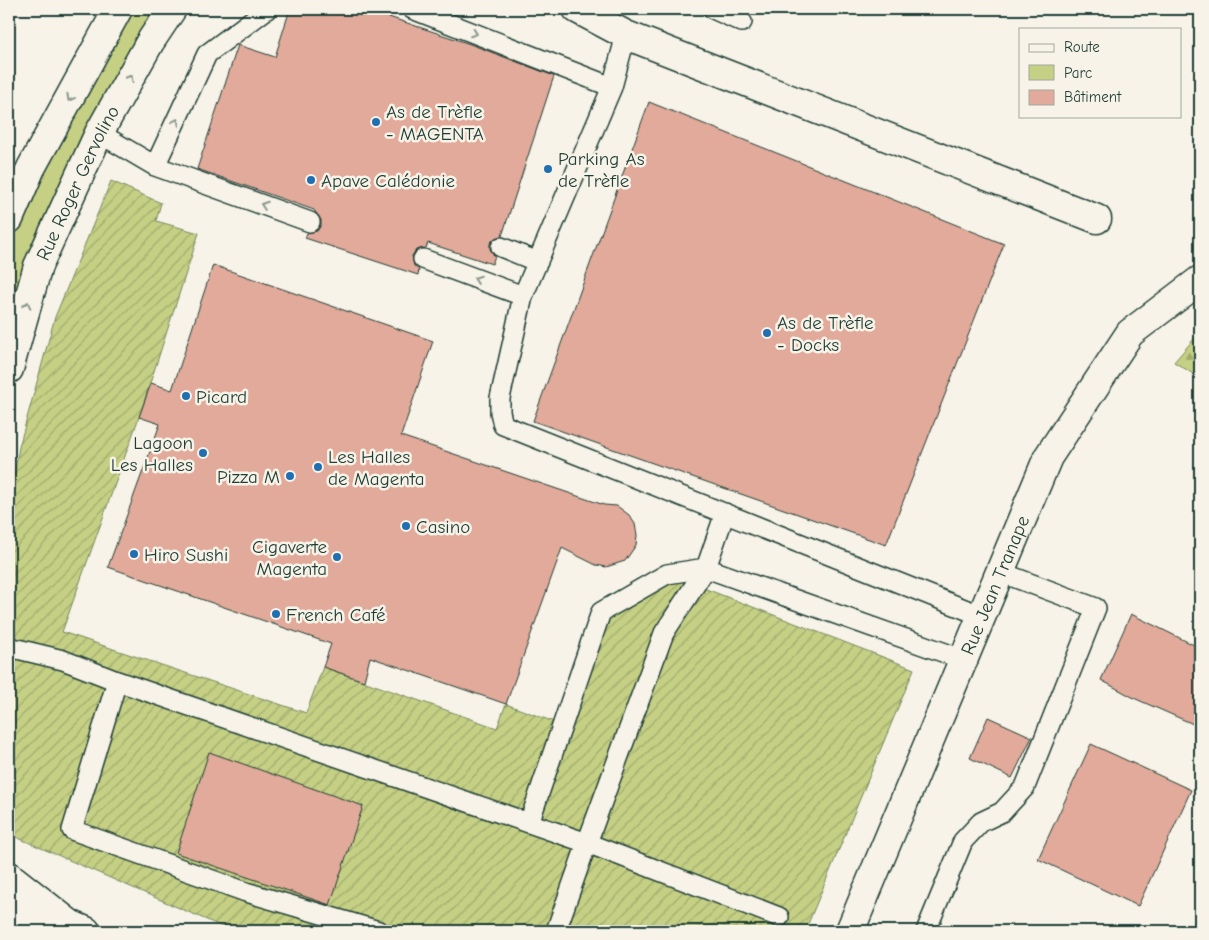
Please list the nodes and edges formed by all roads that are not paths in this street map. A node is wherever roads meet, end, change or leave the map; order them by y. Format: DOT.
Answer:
graph roads {
  1 [pos="118,9"];
  2 [pos="172,9"];
  3 [pos="267,9"];
  4 [pos="412,9"];
  5 [pos="576,9"];
  6 [pos="713,9"];
  7 [pos="742,22"];
  8 [pos="626,35"];
  9 [pos="612,87"];
  10 [pos="99,133"];
  11 [pos="156,166"];
  12 [pos="1096,219"];
  13 [pos="9,220"];
  14 [pos="310,222"];
  15 [pos="501,247"];
  16 [pos="423,259"];
  17 [pos="538,262"];
  18 [pos="1200,280"];
  19 [pos="523,296"];
  20 [pos="9,369"];
  21 [pos="725,513"];
  22 [pos="706,568"];
  23 [pos="1000,572"];
  24 [pos="982,616"];
  25 [pos="9,646"];
  26 [pos="951,655"];
  27 [pos="117,681"];
  28 [pos="529,823"];
  29 [pos="587,843"];
  30 [pos="9,876"];
  31 [pos="9,908"];
  32 [pos="778,916"];
  33 [pos="78,927"];
  34 [pos="379,931"];
  35 [pos="556,931"];
  36 [pos="850,931"];
  37 [pos="926,931"];
  1 -- 13 [label="main road, one-way"];
  10 -- 2 [label="main road, Rue Roger Gervolino, one-way"];
  11 -- 3 [label="lane, one-way"];
  4 -- 9 [label="lane, one-way"];
  5 -- 8 [label="main road"];
  6 -- 7 [label="lane"];
  8 -- 9 [label="lane"];
  8 -- 12 [label="main road"];
  9 -- 17 [label="lane"];
  10 -- 11 [label="lane"];
  20 -- 10 [label="main road, Rue Roger Gervolino, one-way"];
  14 -- 11 [label="lane, one-way"];
  15 -- 17 [label="lane"];
  19 -- 16 [label="lane, one-way"];
  17 -- 19 [label="lane"];
  18 -- 23 [label="main road, Rue Jean Tranape"];
  19 -- 21 [label="lane"];
  21 -- 22 [label="lane"];
  21 -- 24 [label="lane"];
  22 -- 26 [label="lane"];
  22 -- 28 [label="lane"];
  22 -- 29 [label="lane"];
  23 -- 24 [label="main road, Rue Jean Tranape"];
  23 -- 37 [label="lane"];
  24 -- 36 [label="main road, Rue Jean Tranape"];
  25 -- 27 [label="lane"];
  27 -- 28 [label="lane"];
  27 -- 34 [label="lane"];
  28 -- 29 [label="lane"];
  29 -- 32 [label="lane"];
  29 -- 35 [label="lane"];
  30 -- 33 [label="main road"];
  31 -- 33 [label="main road"];
}
